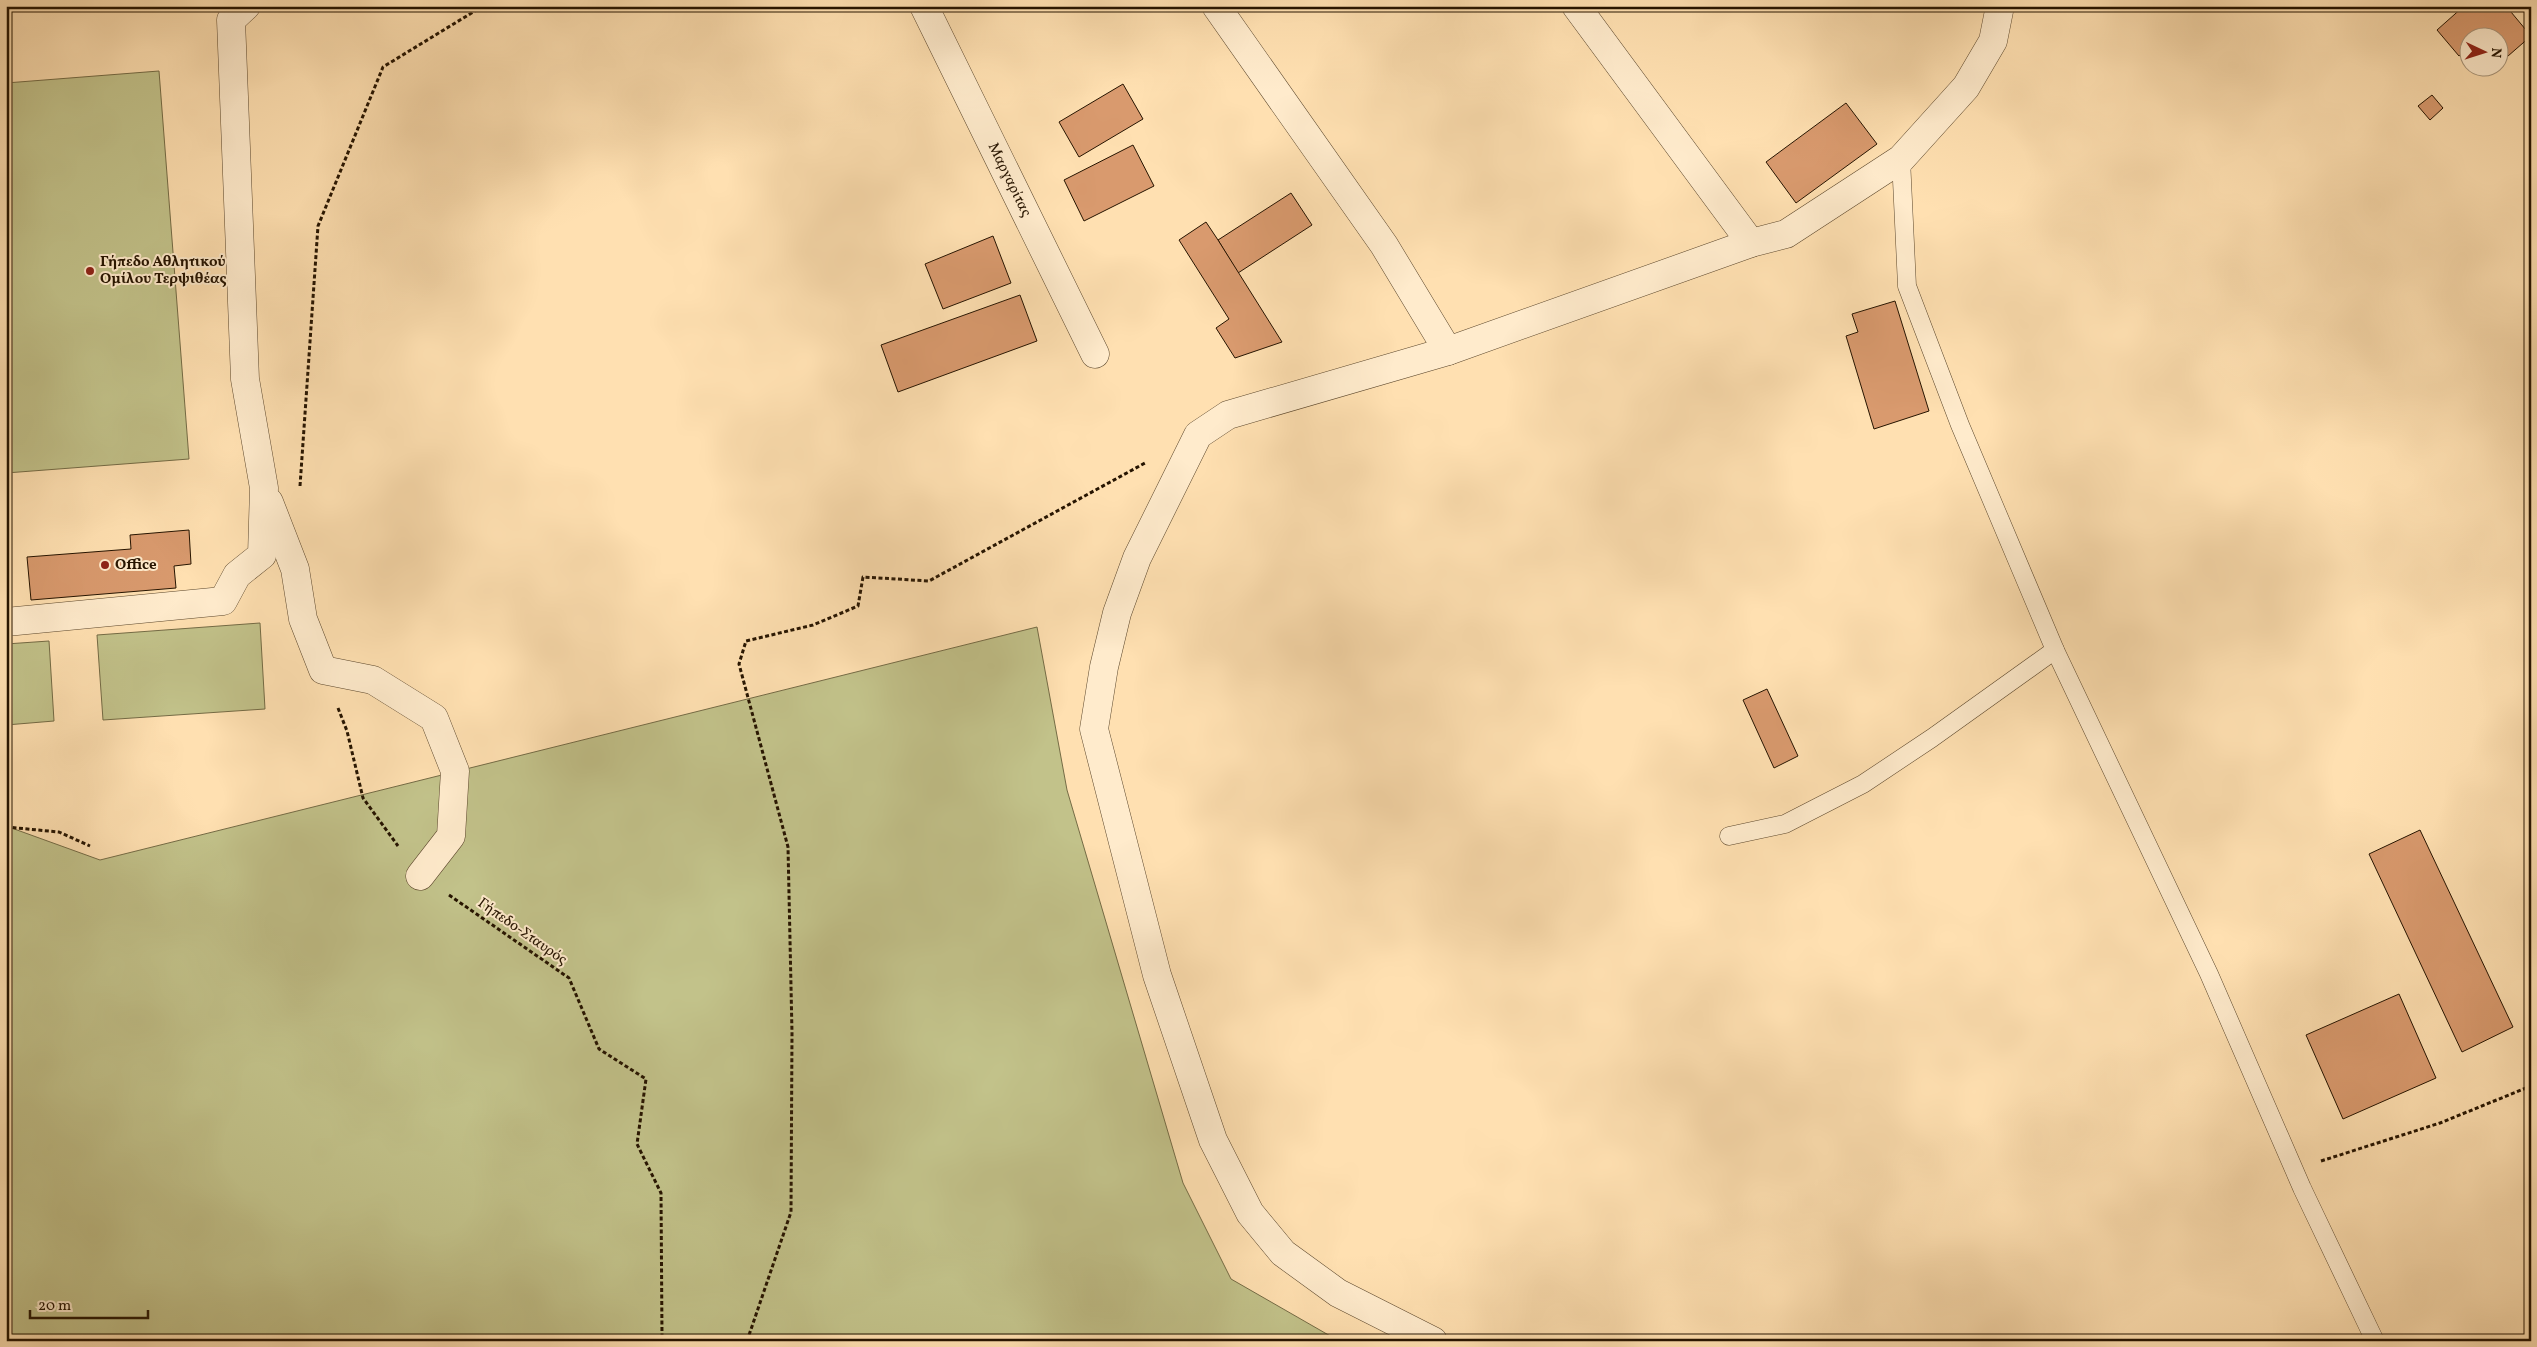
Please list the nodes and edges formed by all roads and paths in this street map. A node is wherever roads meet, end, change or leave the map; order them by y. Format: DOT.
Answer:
graph roads {
  1 [pos="246,6"];
  2 [pos="483,6"];
  3 [pos="924,6"];
  4 [pos="1216,6"];
  5 [pos="1576,6"];
  6 [pos="2000,6"];
  7 [pos="1901,159"];
  8 [pos="1751,243"];
  9 [pos="1448,352"];
  10 [pos="1095,354"];
  11 [pos="1146,463"];
  12 [pos="264,488"];
  13 [pos="300,490"];
  14 [pos="6,622"];
  15 [pos="2055,650"];
  16 [pos="323,670"];
  17 [pos="6,827"];
  18 [pos="1728,836"];
  19 [pos="90,846"];
  20 [pos="420,876"];
  21 [pos="2531,1086"];
  22 [pos="2294,1170"];
  23 [pos="665,1341"];
  24 [pos="747,1341"];
  25 [pos="1433,1341"];
  26 [pos="2375,1341"];
  1 -- 12 [label="street"];
  2 -- 13 [label="path"];
  3 -- 10 [label="street, Μαργαρίτας"];
  4 -- 9 [label="street"];
  5 -- 8 [label="street"];
  6 -- 7 [label="street"];
  7 -- 8 [label="street"];
  7 -- 15 [label="lane"];
  8 -- 9 [label="street"];
  9 -- 25 [label="street"];
  11 -- 24 [label="path"];
  12 -- 14 [label="street"];
  12 -- 16 [label="street"];
  15 -- 18 [label="lane"];
  15 -- 22 [label="lane"];
  16 -- 20 [label="path, Γήπεδο-Σταυρός"];
  16 -- 20 [label="street"];
  17 -- 19 [label="path"];
  20 -- 23 [label="path, Γήπεδο-Σταυρός"];
  21 -- 22 [label="path"];
  22 -- 26 [label="lane"];
}
